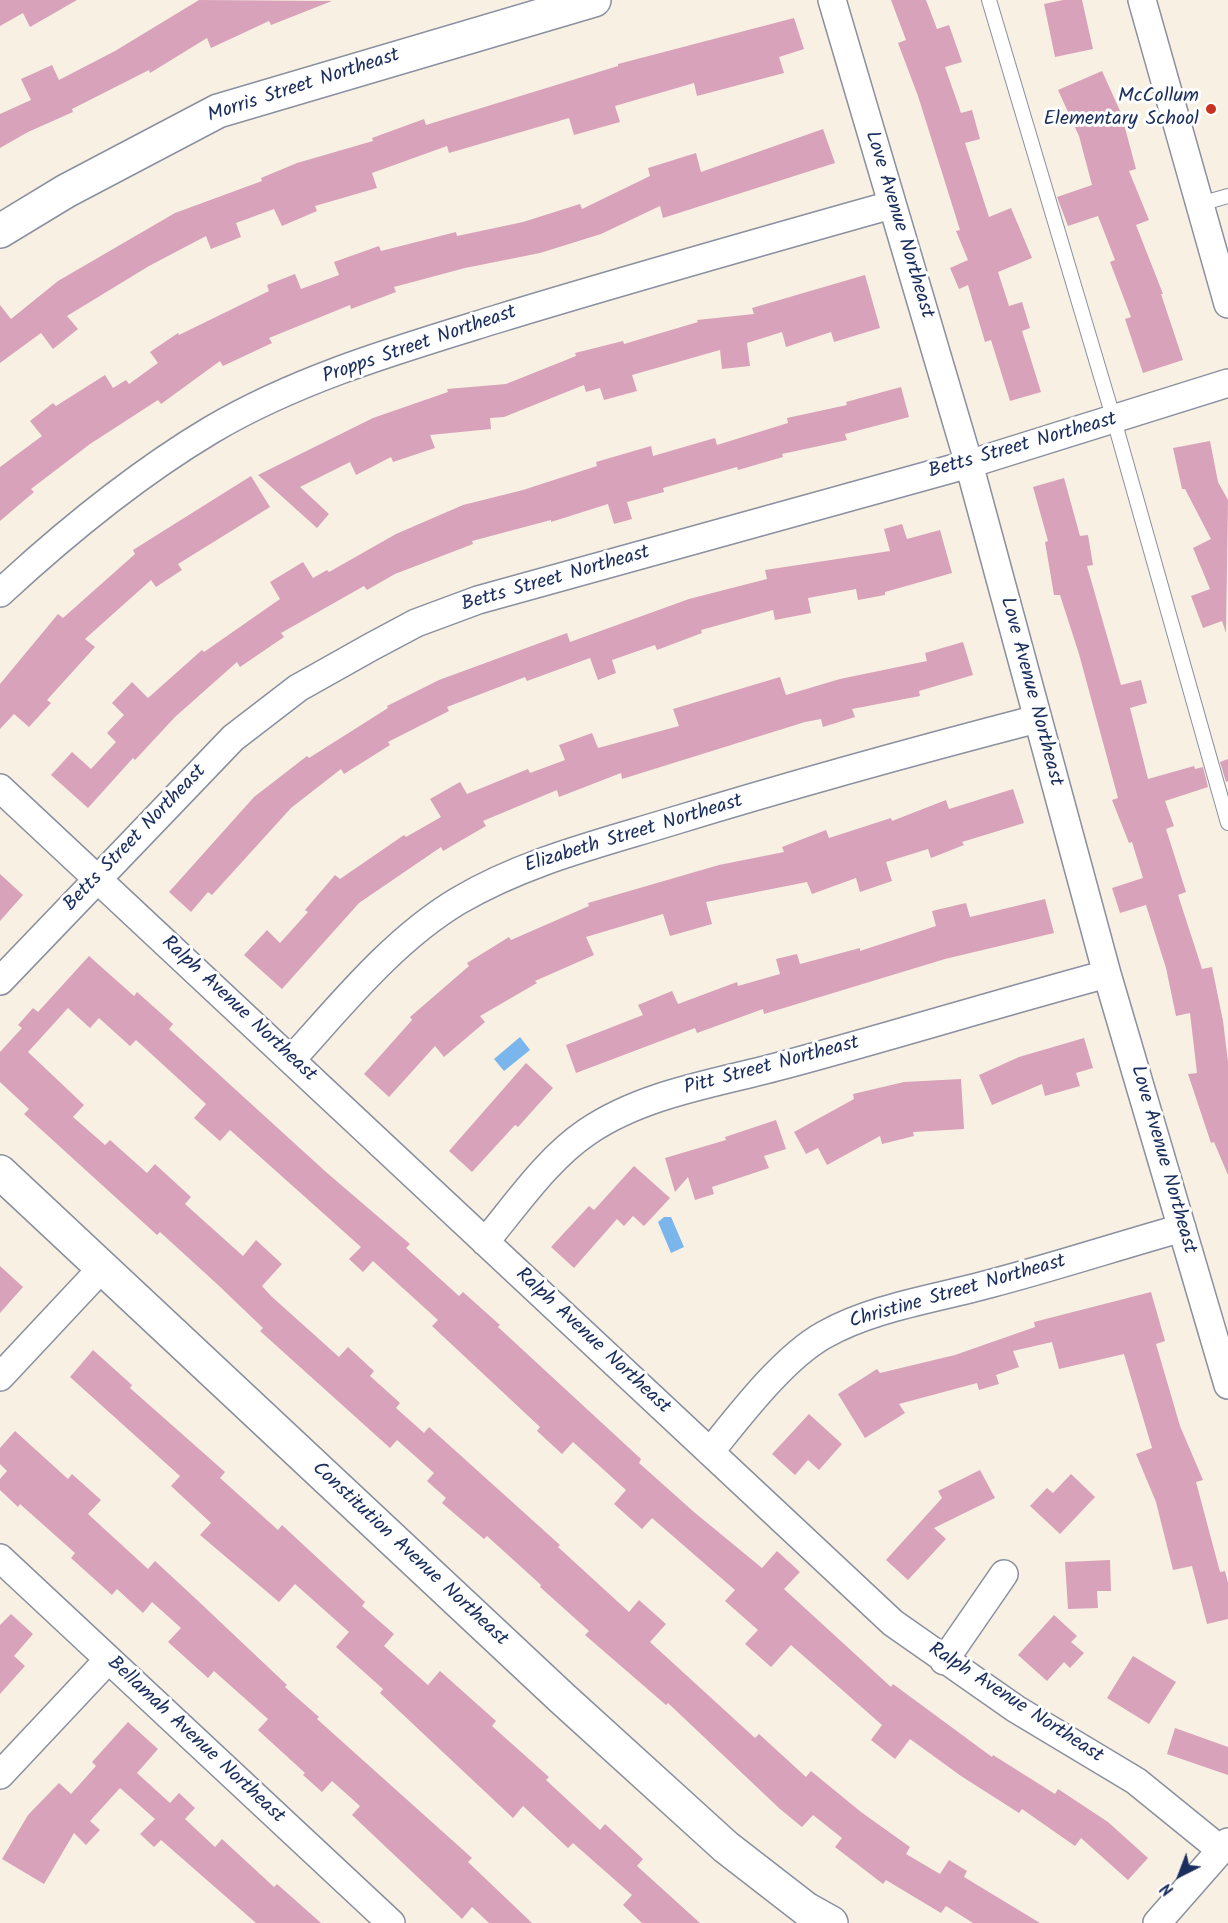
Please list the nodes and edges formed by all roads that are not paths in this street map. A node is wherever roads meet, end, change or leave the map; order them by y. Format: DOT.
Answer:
graph roads {
  1 [pos="594,0"];
  2 [pos="832,0"];
  3 [pos="989,0"];
  4 [pos="1143,0"];
  5 [pos="1228,195"];
  6 [pos="1200,204"];
  7 [pos="891,205"];
  8 [pos="0,231"];
  9 [pos="1228,304"];
  10 [pos="1228,383"];
  11 [pos="1114,420"];
  12 [pos="969,464"];
  13 [pos="0,593"];
  14 [pos="1036,719"];
  15 [pos="0,788"];
  16 [pos="1228,823"];
  17 [pos="97,879"];
  18 [pos="1107,974"];
  19 [pos="0,981"];
  20 [pos="291,1060"];
  21 [pos="0,1172"];
  22 [pos="1182,1228"];
  23 [pos="485,1242"];
  24 [pos="102,1268"];
  25 [pos="0,1377"];
  26 [pos="1228,1385"];
  27 [pos="710,1452"];
  28 [pos="0,1558"];
  29 [pos="1004,1574"];
  30 [pos="108,1660"];
  31 [pos="945,1661"];
  32 [pos="0,1775"];
  33 [pos="1225,1846"];
  34 [pos="391,1923"];
  35 [pos="831,1923"];
  36 [pos="1156,1923"];
  1 -- 8 [label="street, Morris Street Northeast"];
  2 -- 7 [label="street, Love Avenue Northeast"];
  3 -- 11 [label="lane"];
  4 -- 6 [label="street"];
  5 -- 6 [label="lane"];
  6 -- 9 [label="street"];
  7 -- 12 [label="street, Love Avenue Northeast"];
  7 -- 13 [label="street, Propps Street Northeast"];
  10 -- 11 [label="street, Betts Street Northeast"];
  11 -- 12 [label="street, Betts Street Northeast"];
  11 -- 16 [label="lane"];
  12 -- 14 [label="street, Love Avenue Northeast"];
  12 -- 17 [label="street, Betts Street Northeast"];
  14 -- 18 [label="street, Love Avenue Northeast"];
  14 -- 20 [label="street, Elizabeth Street Northeast"];
  15 -- 17 [label="street, Ralph Avenue Northeast"];
  17 -- 19 [label="street, Betts Street Northeast"];
  17 -- 20 [label="street, Ralph Avenue Northeast"];
  18 -- 22 [label="street, Love Avenue Northeast"];
  18 -- 23 [label="street, Pitt Street Northeast"];
  20 -- 23 [label="street, Ralph Avenue Northeast"];
  21 -- 24 [label="street, Constitution Avenue Northeast"];
  22 -- 26 [label="street, Love Avenue Northeast"];
  22 -- 27 [label="street, Christine Street Northeast"];
  23 -- 27 [label="street, Ralph Avenue Northeast"];
  24 -- 25 [label="street"];
  24 -- 35 [label="street, Constitution Avenue Northeast"];
  27 -- 31 [label="street, Ralph Avenue Northeast"];
  28 -- 30 [label="street, Bellamah Avenue Northeast"];
  29 -- 31 [label="street"];
  30 -- 32 [label="street"];
  30 -- 34 [label="street, Bellamah Avenue Northeast"];
  31 -- 33 [label="street, Ralph Avenue Northeast"];
  33 -- 36 [label="street"];
}
